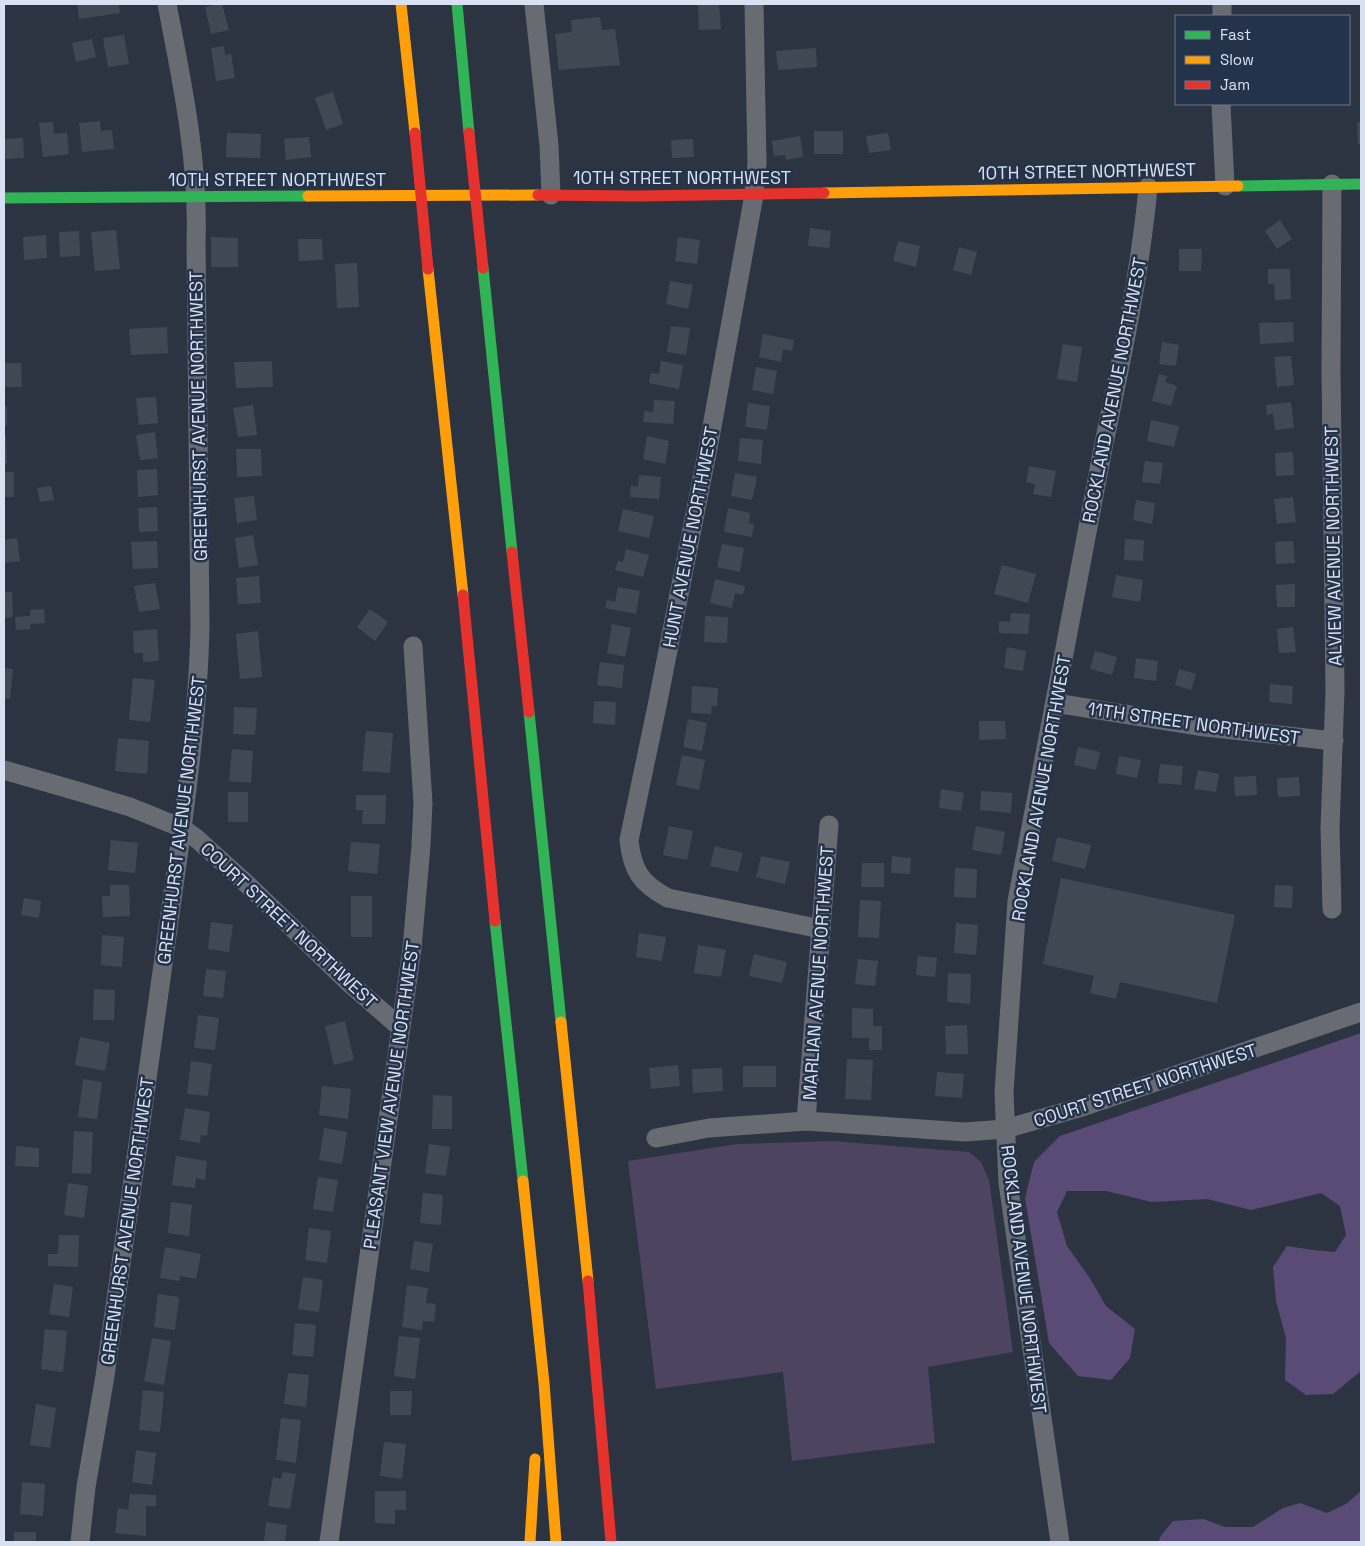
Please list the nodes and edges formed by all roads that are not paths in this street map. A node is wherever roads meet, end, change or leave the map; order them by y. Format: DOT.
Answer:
graph roads {
  1 [pos="167,4"];
  2 [pos="402,4"];
  3 [pos="457,4"];
  4 [pos="534,4"];
  5 [pos="754,4"];
  6 [pos="1221,105"];
  7 [pos="1332,184"];
  8 [pos="1361,184"];
  9 [pos="1225,186"];
  10 [pos="1148,187"];
  11 [pos="551,195"];
  12 [pos="754,195"];
  13 [pos="196,197"];
  14 [pos="4,198"];
  15 [pos="413,646"];
  16 [pos="1055,703"];
  17 [pos="1334,741"];
  18 [pos="4,770"];
  19 [pos="830,826"];
  20 [pos="182,828"];
  21 [pos="1332,909"];
  22 [pos="822,929"];
  23 [pos="1361,1012"];
  24 [pos="401,1028"];
  25 [pos="806,1121"];
  26 [pos="1005,1129"];
  27 [pos="656,1138"];
  28 [pos="544,1383"];
  29 [pos="80,1542"];
  30 [pos="329,1542"];
  31 [pos="530,1542"];
  32 [pos="556,1542"];
  33 [pos="611,1542"];
  34 [pos="1060,1542"];
  1 -- 13 [label="street, GREENHURST AVENUE NORTHWEST"];
  2 -- 28 [label="main road, bridge"];
  3 -- 33 [label="main road, bridge"];
  4 -- 11 [label="street"];
  5 -- 12 [label="street, HUNT AVENUE NORTHWEST"];
  6 -- 9 [label="street"];
  7 -- 8 [label="main road, 10TH STREET NORTHWEST"];
  7 -- 9 [label="main road, 10TH STREET NORTHWEST"];
  7 -- 17 [label="street, ALVIEW AVENUE NORTHWEST"];
  9 -- 10 [label="main road, 10TH STREET NORTHWEST"];
  10 -- 12 [label="main road, 10TH STREET NORTHWEST"];
  10 -- 16 [label="street, ROCKLAND AVENUE NORTHWEST"];
  11 -- 12 [label="main road, 10TH STREET NORTHWEST"];
  11 -- 13 [label="main road, 10TH STREET NORTHWEST"];
  12 -- 22 [label="street, HUNT AVENUE NORTHWEST"];
  13 -- 14 [label="main road, 10TH STREET NORTHWEST"];
  13 -- 20 [label="street, GREENHURST AVENUE NORTHWEST"];
  15 -- 24 [label="street, PLEASANT VIEW AVENUE NORTHWEST"];
  16 -- 17 [label="street, 11TH STREET NORTHWEST"];
  16 -- 26 [label="street, ROCKLAND AVENUE NORTHWEST"];
  17 -- 21 [label="street, ALVIEW AVENUE NORTHWEST"];
  18 -- 20 [label="street, COURT STREET NORTHWEST"];
  19 -- 22 [label="street, MARLIAN AVENUE NORTHWEST"];
  20 -- 24 [label="street, COURT STREET NORTHWEST"];
  20 -- 29 [label="street, GREENHURST AVENUE NORTHWEST"];
  22 -- 25 [label="street, MARLIAN AVENUE NORTHWEST"];
  23 -- 26 [label="street, COURT STREET NORTHWEST"];
  24 -- 30 [label="street, PLEASANT VIEW AVENUE NORTHWEST"];
  25 -- 26 [label="street, COURT STREET NORTHWEST"];
  25 -- 27 [label="street, COURT STREET NORTHWEST"];
  26 -- 34 [label="street, ROCKLAND AVENUE NORTHWEST"];
  28 -- 31 [label="main road"];
  28 -- 32 [label="main road"];
}
